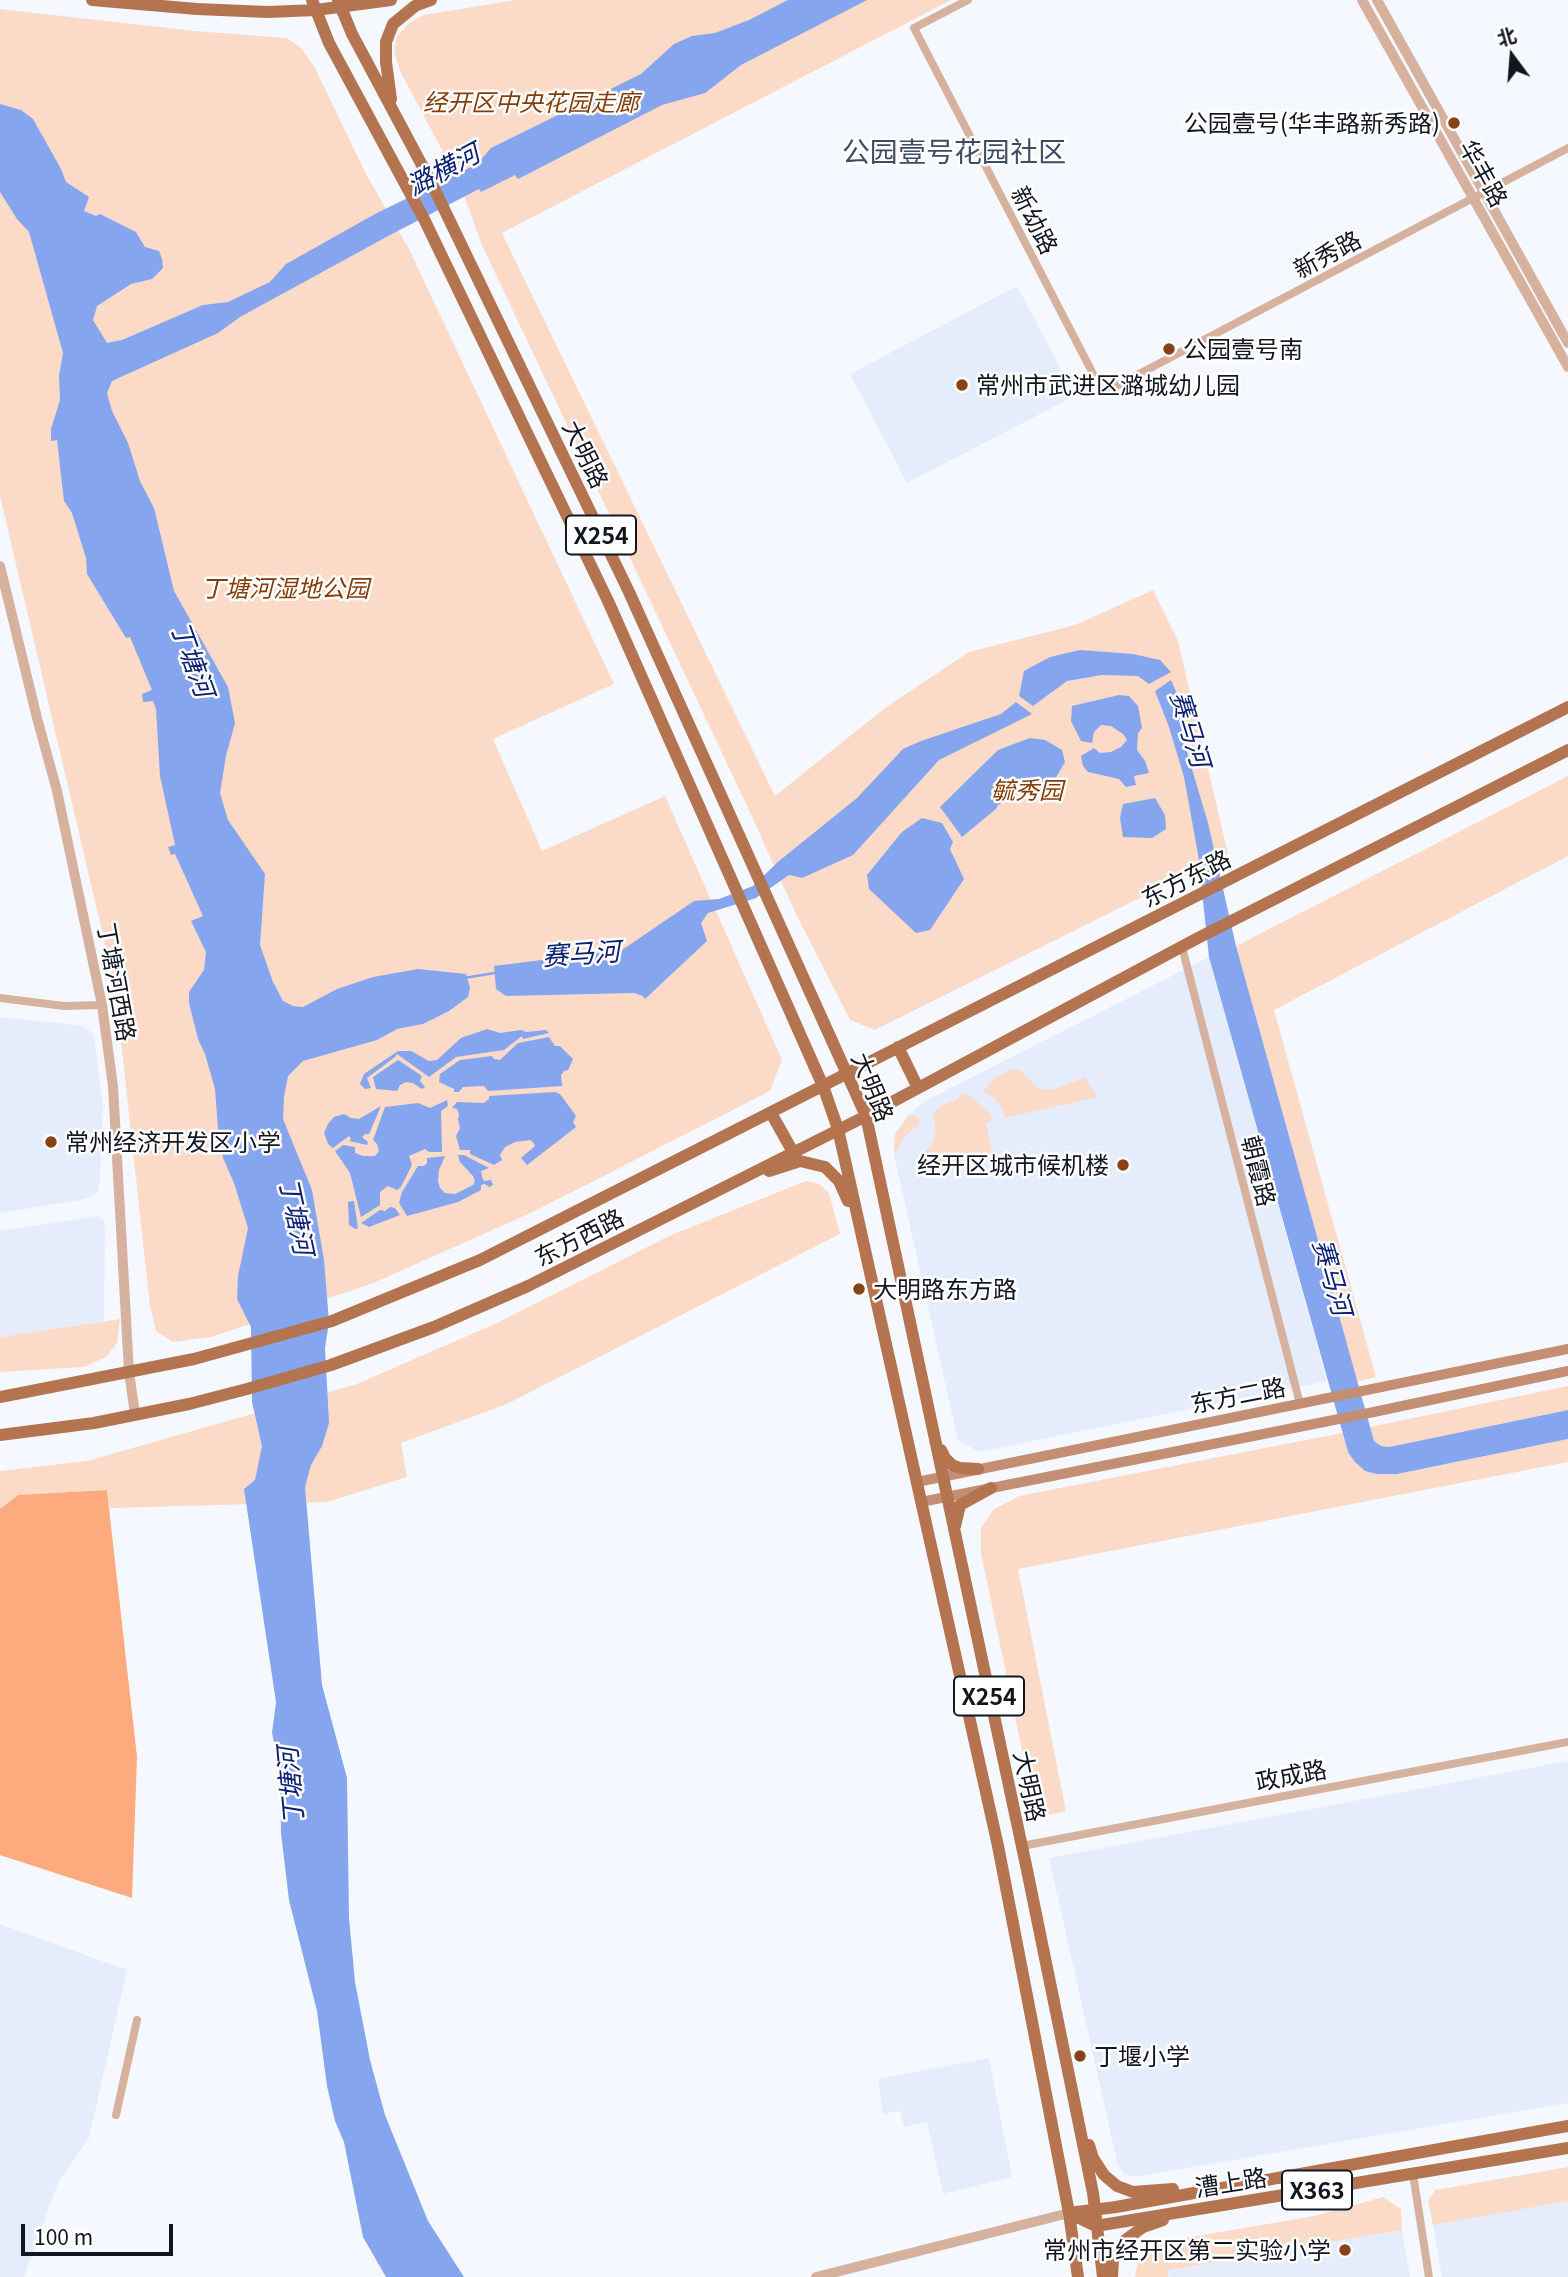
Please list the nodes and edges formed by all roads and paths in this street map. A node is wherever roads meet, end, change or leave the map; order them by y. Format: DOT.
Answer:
graph roads {
  1 [pos="92,0"];
  2 [pos="391,0"];
  3 [pos="431,0"];
  4 [pos="968,0"];
  5 [pos="1362,0"];
  6 [pos="1377,0"];
  7 [pos="340,3"];
  8 [pos="314,5"];
  9 [pos="393,110"];
  10 [pos="1568,148"];
  11 [pos="1485,194"];
  12 [pos="1475,199"];
  13 [pos="1568,343"];
  14 [pos="1568,367"];
  15 [pos="1103,393"];
  16 [pos="0,566"];
  17 [pos="1568,707"];
  18 [pos="1568,750"];
  19 [pos="1182,947"];
  20 [pos="0,998"];
  21 [pos="102,1005"];
  22 [pos="898,1047"];
  23 [pos="847,1073"];
  24 [pos="823,1086"];
  25 [pos="918,1088"];
  26 [pos="771,1113"];
  27 [pos="866,1116"];
  28 [pos="838,1129"];
  29 [pos="793,1153"];
  30 [pos="732,1184"];
  31 [pos="859,1224"];
  32 [pos="1568,1349"];
  33 [pos="1568,1371"];
  34 [pos="130,1372"];
  35 [pos="0,1397"];
  36 [pos="1300,1404"];
  37 [pos="135,1414"];
  38 [pos="0,1435"];
  39 [pos="935,1438"];
  40 [pos="978,1469"];
  41 [pos="943,1476"];
  42 [pos="916,1482"];
  43 [pos="991,1488"];
  44 [pos="947,1497"];
  45 [pos="921,1502"];
  46 [pos="955,1534"];
  47 [pos="1568,1742"];
  48 [pos="1022,1846"];
  49 [pos="138,2020"];
  50 [pos="1076,2111"];
  51 [pos="116,2115"];
  52 [pos="1568,2126"];
  53 [pos="1568,2148"];
  54 [pos="1413,2174"];
  55 [pos="1232,2185"];
  56 [pos="1095,2210"];
  57 [pos="1189,2210"];
  58 [pos="1069,2213"];
  59 [pos="1096,2226"];
  60 [pos="816,2277"];
  61 [pos="1078,2277"];
  62 [pos="1103,2277"];
  63 [pos="1112,2277"];
  64 [pos="1429,2277"];
  1 -- 8 [label="main road"];
  2 -- 7 [label="main road"];
  3 -- 9 [label="main road"];
  4 -- 15 [label="street, 新幼路"];
  5 -- 12 [label="street, 华丰路"];
  6 -- 11 [label="street, 华丰路"];
  7 -- 8 [label="main road"];
  7 -- 9 [label="main road, 大明路 / X254"];
  8 -- 24 [label="main road, 大明路 / X254"];
  9 -- 23 [label="main road, 大明路 / X254"];
  10 -- 11 [label="street, 新秀路"];
  11 -- 12 [label="street, 新秀路"];
  11 -- 13 [label="street, 华丰路"];
  12 -- 14 [label="street, 华丰路"];
  12 -- 15 [label="street, 新秀路"];
  16 -- 21 [label="street, 丁塘河西路"];
  17 -- 22 [label="main road, 东方东路"];
  18 -- 19 [label="main road"];
  19 -- 25 [label="main road"];
  19 -- 36 [label="street, 朝霞路"];
  20 -- 21 [label="street"];
  21 -- 34 [label="street, 丁塘河西路"];
  22 -- 23 [label="main road, 东方东路"];
  22 -- 25 [label="main road"];
  23 -- 24 [label="main road, 东方东路"];
  23 -- 27 [label="main road, 大明路 / X254"];
  24 -- 26 [label="main road, 东方西路"];
  24 -- 28 [label="main road, 大明路 / X254"];
  25 -- 27 [label="main road"];
  26 -- 29 [label="main road"];
  26 -- 34 [label="main road, 东方西路"];
  27 -- 28 [label="main road"];
  27 -- 39 [label="main road, 大明路 / X254"];
  28 -- 29 [label="main road, 东方西路"];
  28 -- 31 [label="main road, 大明路 / X254"];
  29 -- 30 [label="main road, 东方西路"];
  30 -- 31 [label="main road"];
  30 -- 37 [label="main road, 东方西路"];
  31 -- 42 [label="main road, 大明路 / X254"];
  32 -- 36 [label="main road, 东方二路"];
  33 -- 43 [label="main road, 东方二路"];
  34 -- 35 [label="main road"];
  34 -- 37 [label="street, 丁塘河西路"];
  36 -- 40 [label="main road, 东方二路"];
  37 -- 38 [label="main road"];
  39 -- 40 [label="main road"];
  39 -- 41 [label="main road, 大明路 / X254"];
  40 -- 41 [label="main road, 东方二路"];
  41 -- 42 [label="main road, 东方二路"];
  41 -- 44 [label="main road, 大明路 / X254"];
  42 -- 45 [label="main road, 大明路 / X254"];
  43 -- 44 [label="main road, 东方二路"];
  43 -- 46 [label="main road"];
  44 -- 45 [label="main road, 东方二路"];
  44 -- 46 [label="main road, 大明路 / X254"];
  45 -- 58 [label="main road, 大明路 / X254"];
  46 -- 48 [label="main road, 大明路 / X254"];
  47 -- 48 [label="street, 政成路"];
  48 -- 50 [label="main road, 大明路 / X254"];
  49 -- 51 [label="street"];
  50 -- 55 [label="main road"];
  50 -- 56 [label="main road, 大明路 / X254"];
  52 -- 55 [label="main road, 漕上路 / X363"];
  53 -- 54 [label="main road, 漕上路 / X363"];
  54 -- 57 [label="main road, 漕上路 / X363"];
  54 -- 64 [label="street"];
  55 -- 56 [label="main road, 漕上路 / X363"];
  56 -- 58 [label="main road, 漕上路 / X363"];
  56 -- 59 [label="main road, 大明路 / X254"];
  57 -- 59 [label="main road, 漕上路 / X363"];
  57 -- 63 [label="main road"];
  58 -- 59 [label="main road"];
  58 -- 60 [label="street, 漕上路"];
  58 -- 61 [label="main road, 大明路 / X254"];
  59 -- 62 [label="main road, 大明路 / X254"];
}
